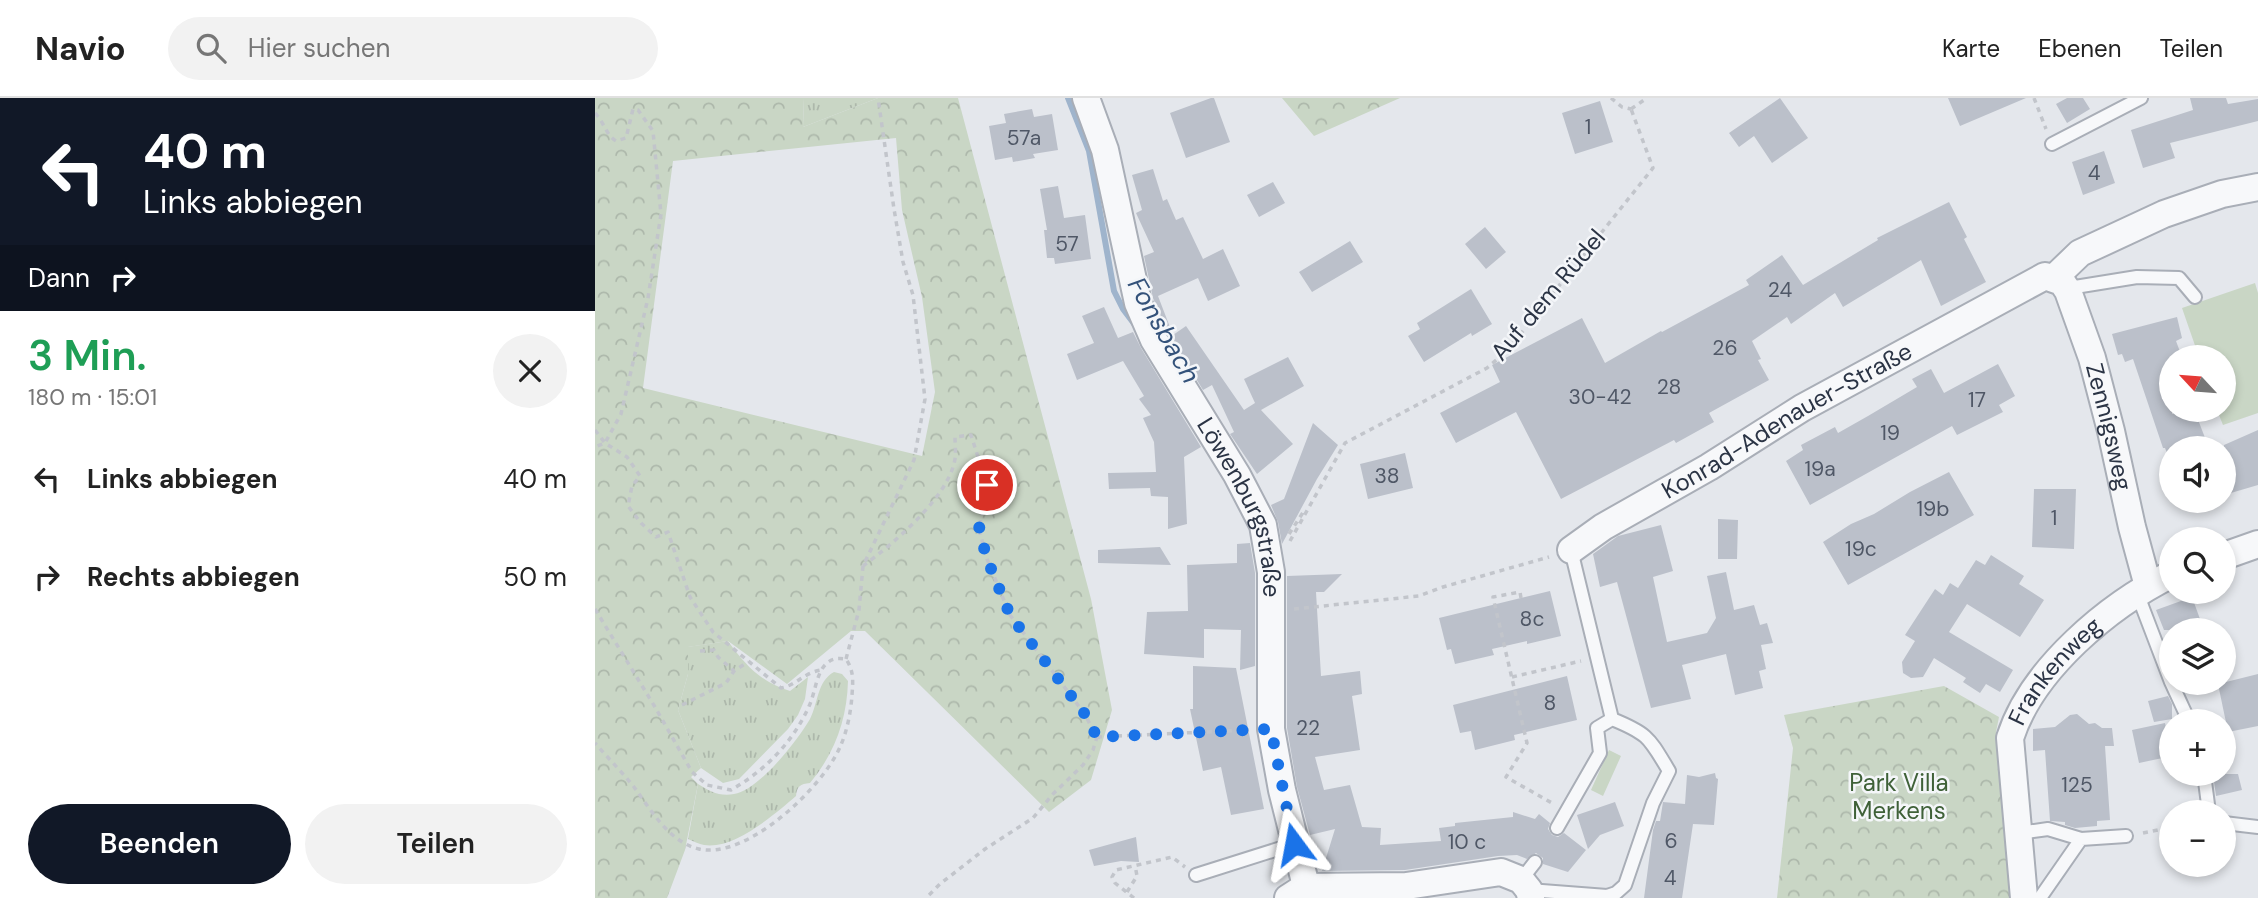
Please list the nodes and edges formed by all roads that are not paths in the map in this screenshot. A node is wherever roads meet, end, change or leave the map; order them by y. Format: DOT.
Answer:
graph roads {
  1 [pos="1086,98"];
  2 [pos="2141,98"];
  3 [pos="2052,144"];
  4 [pos="2258,187"];
  5 [pos="2061,284"];
  6 [pos="2195,297"];
  7 [pos="2258,544"];
  8 [pos="1571,550"];
  9 [pos="2236,552"];
  10 [pos="2152,584"];
  11 [pos="2184,709"];
  12 [pos="1612,719"];
  13 [pos="2236,824"];
  14 [pos="2258,827"];
  15 [pos="1557,828"];
  16 [pos="2019,833"];
  17 [pos="2126,836"];
  18 [pos="2081,839"];
  19 [pos="1294,844"];
  20 [pos="1196,875"];
  21 [pos="1529,883"];
  22 [pos="1300,894"];
  23 [pos="2024,898"];
  24 [pos="2041,898"];
  1 -- 19 [label="street, Löwenburgstraße"];
  2 -- 3 [label="lane"];
  4 -- 5 [label="street, Konrad-Adenauer-Straße"];
  5 -- 6 [label="lane"];
  5 -- 8 [label="street, Konrad-Adenauer-Straße"];
  5 -- 10 [label="street, Zennigsweg"];
  7 -- 9 [label="street"];
  8 -- 12 [label="lane"];
  10 -- 11 [label="lane"];
  10 -- 16 [label="street, Frankenweg"];
  12 -- 15 [label="lane"];
  12 -- 21 [label="lane"];
  13 -- 14 [label="lane"];
  16 -- 18 [label="lane"];
  16 -- 23 [label="street, Frankenweg"];
  17 -- 18 [label="lane"];
  18 -- 24 [label="lane"];
  19 -- 20 [label="lane"];
  19 -- 22 [label="street, Löwenburgstraße"];
  21 -- 22 [label="street"];
}
